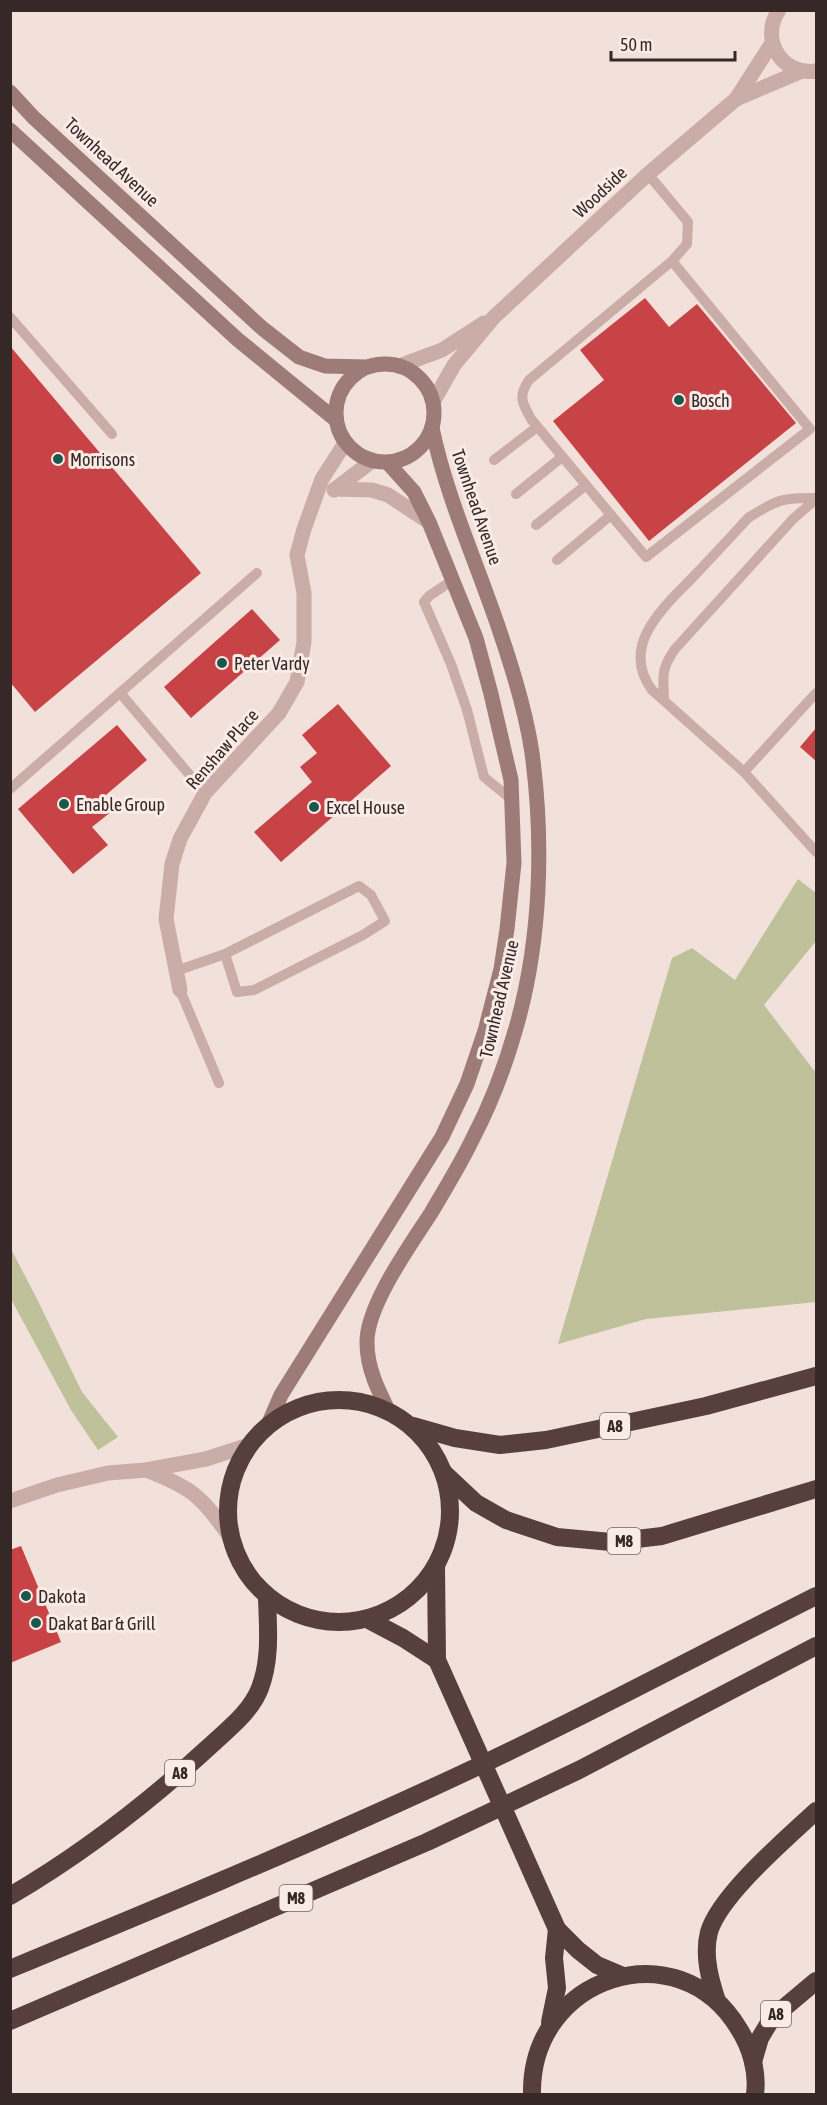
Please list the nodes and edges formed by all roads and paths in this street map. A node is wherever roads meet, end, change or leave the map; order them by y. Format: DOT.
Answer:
graph roads {
  1 [pos="774,14"];
  2 [pos="772,43"];
  3 [pos="812,72"];
  4 [pos="10,92"];
  5 [pos="736,99"];
  6 [pos="10,130"];
  7 [pos="648,174"];
  8 [pos="672,261"];
  9 [pos="10,317"];
  10 [pos="494,317"];
  11 [pos="399,366"];
  12 [pos="366,367"];
  13 [pos="433,402"];
  14 [pos="336,420"];
  15 [pos="537,427"];
  16 [pos="432,428"];
  17 [pos="112,434"];
  18 [pos="345,443"];
  19 [pos="562,457"];
  20 [pos="495,460"];
  21 [pos="380,462"];
  22 [pos="586,485"];
  23 [pos="335,489"];
  24 [pos="516,494"];
  25 [pos="816,499"];
  26 [pos="313,507"];
  27 [pos="611,514"];
  28 [pos="429,522"];
  29 [pos="536,525"];
  30 [pos="557,560"];
  31 [pos="257,573"];
  32 [pos="453,580"];
  33 [pos="816,693"];
  34 [pos="121,694"];
  35 [pos="664,699"];
  36 [pos="744,772"];
  37 [pos="10,789"];
  38 [pos="205,793"];
  39 [pos="512,800"];
  40 [pos="816,852"];
  41 [pos="225,954"];
  42 [pos="176,972"];
  43 [pos="180,990"];
  44 [pos="219,1083"];
  45 [pos="816,1376"];
  46 [pos="389,1412"];
  47 [pos="268,1425"];
  48 [pos="411,1426"];
  49 [pos="249,1445"];
  50 [pos="147,1470"];
  51 [pos="444,1473"];
  52 [pos="816,1489"];
  53 [pos="10,1501"];
  54 [pos="230,1537"];
  55 [pos="436,1566"];
  56 [pos="816,1596"];
  57 [pos="267,1598"];
  58 [pos="367,1619"];
  59 [pos="816,1646"];
  60 [pos="437,1660"];
  61 [pos="816,1811"];
  62 [pos="10,1896"];
  63 [pos="557,1929"];
  64 [pos="10,1969"];
  65 [pos="623,1976"];
  66 [pos="816,1981"];
  67 [pos="717,2001"];
  68 [pos="10,2021"];
  69 [pos="549,2026"];
  70 [pos="753,2062"];
  71 [pos="758,2092"];
  72 [pos="532,2094"];
  1 -- 2 [label="street"];
  2 -- 3 [label="street, Woodside"];
  2 -- 5 [label="street, Woodside"];
  3 -- 5 [label="street, Woodside"];
  4 -- 12 [label="street, Townhead Avenue"];
  5 -- 7 [label="street, Woodside"];
  6 -- 14 [label="street"];
  7 -- 8 [label="lane"];
  7 -- 10 [label="street, Woodside"];
  8 -- 15 [label="lane"];
  8 -- 27 [label="lane"];
  9 -- 17 [label="lane"];
  10 -- 11 [label="street, Woodside"];
  10 -- 13 [label="street, Woodside"];
  11 -- 12 [label="street"];
  11 -- 13 [label="street"];
  12 -- 14 [label="street"];
  13 -- 16 [label="street"];
  14 -- 18 [label="street"];
  15 -- 19 [label="lane"];
  15 -- 20 [label="lane"];
  16 -- 21 [label="street"];
  16 -- 46 [label="street, Townhead Avenue"];
  18 -- 21 [label="street"];
  18 -- 26 [label="street, Renshaw Place"];
  19 -- 22 [label="lane"];
  19 -- 24 [label="lane"];
  21 -- 23 [label="street, Renshaw Place"];
  21 -- 28 [label="street, Townhead Avenue"];
  22 -- 27 [label="lane"];
  22 -- 29 [label="lane"];
  23 -- 26 [label="street, Renshaw Place"];
  23 -- 28 [label="street"];
  25 -- 35 [label="lane"];
  25 -- 35 [label="lane"];
  26 -- 38 [label="street, Renshaw Place"];
  27 -- 30 [label="lane"];
  28 -- 32 [label="street, Townhead Avenue"];
  31 -- 34 [label="lane"];
  32 -- 39 [label="street, Townhead Avenue"];
  32 -- 39 [label="lane"];
  33 -- 36 [label="lane"];
  34 -- 37 [label="lane"];
  34 -- 38 [label="lane"];
  35 -- 36 [label="lane"];
  36 -- 40 [label="lane"];
  38 -- 42 [label="street, Renshaw Place"];
  39 -- 47 [label="street, Townhead Avenue"];
  41 -- 41 [label="lane"];
  41 -- 42 [label="lane"];
  42 -- 43 [label="street, Renshaw Place"];
  43 -- 44 [label="lane, Renshaw Place"];
  45 -- 48 [label="highway, A8"];
  46 -- 47 [label="highway"];
  46 -- 48 [label="highway"];
  47 -- 49 [label="highway"];
  48 -- 51 [label="highway"];
  49 -- 50 [label="street"];
  49 -- 54 [label="highway"];
  50 -- 53 [label="street"];
  50 -- 54 [label="street"];
  51 -- 52 [label="highway, M8"];
  51 -- 55 [label="highway"];
  54 -- 57 [label="highway"];
  55 -- 58 [label="highway"];
  55 -- 60 [label="highway"];
  56 -- 64 [label="highway"];
  57 -- 58 [label="highway"];
  57 -- 62 [label="highway, A8"];
  58 -- 60 [label="highway"];
  59 -- 68 [label="highway, M8"];
  60 -- 63 [label="highway, bridge"];
  61 -- 67 [label="highway"];
  63 -- 65 [label="highway"];
  63 -- 69 [label="highway"];
  65 -- 67 [label="highway"];
  65 -- 69 [label="highway"];
  66 -- 70 [label="highway, A8"];
  67 -- 70 [label="highway"];
  69 -- 72 [label="highway"];
  70 -- 71 [label="highway"];
}
